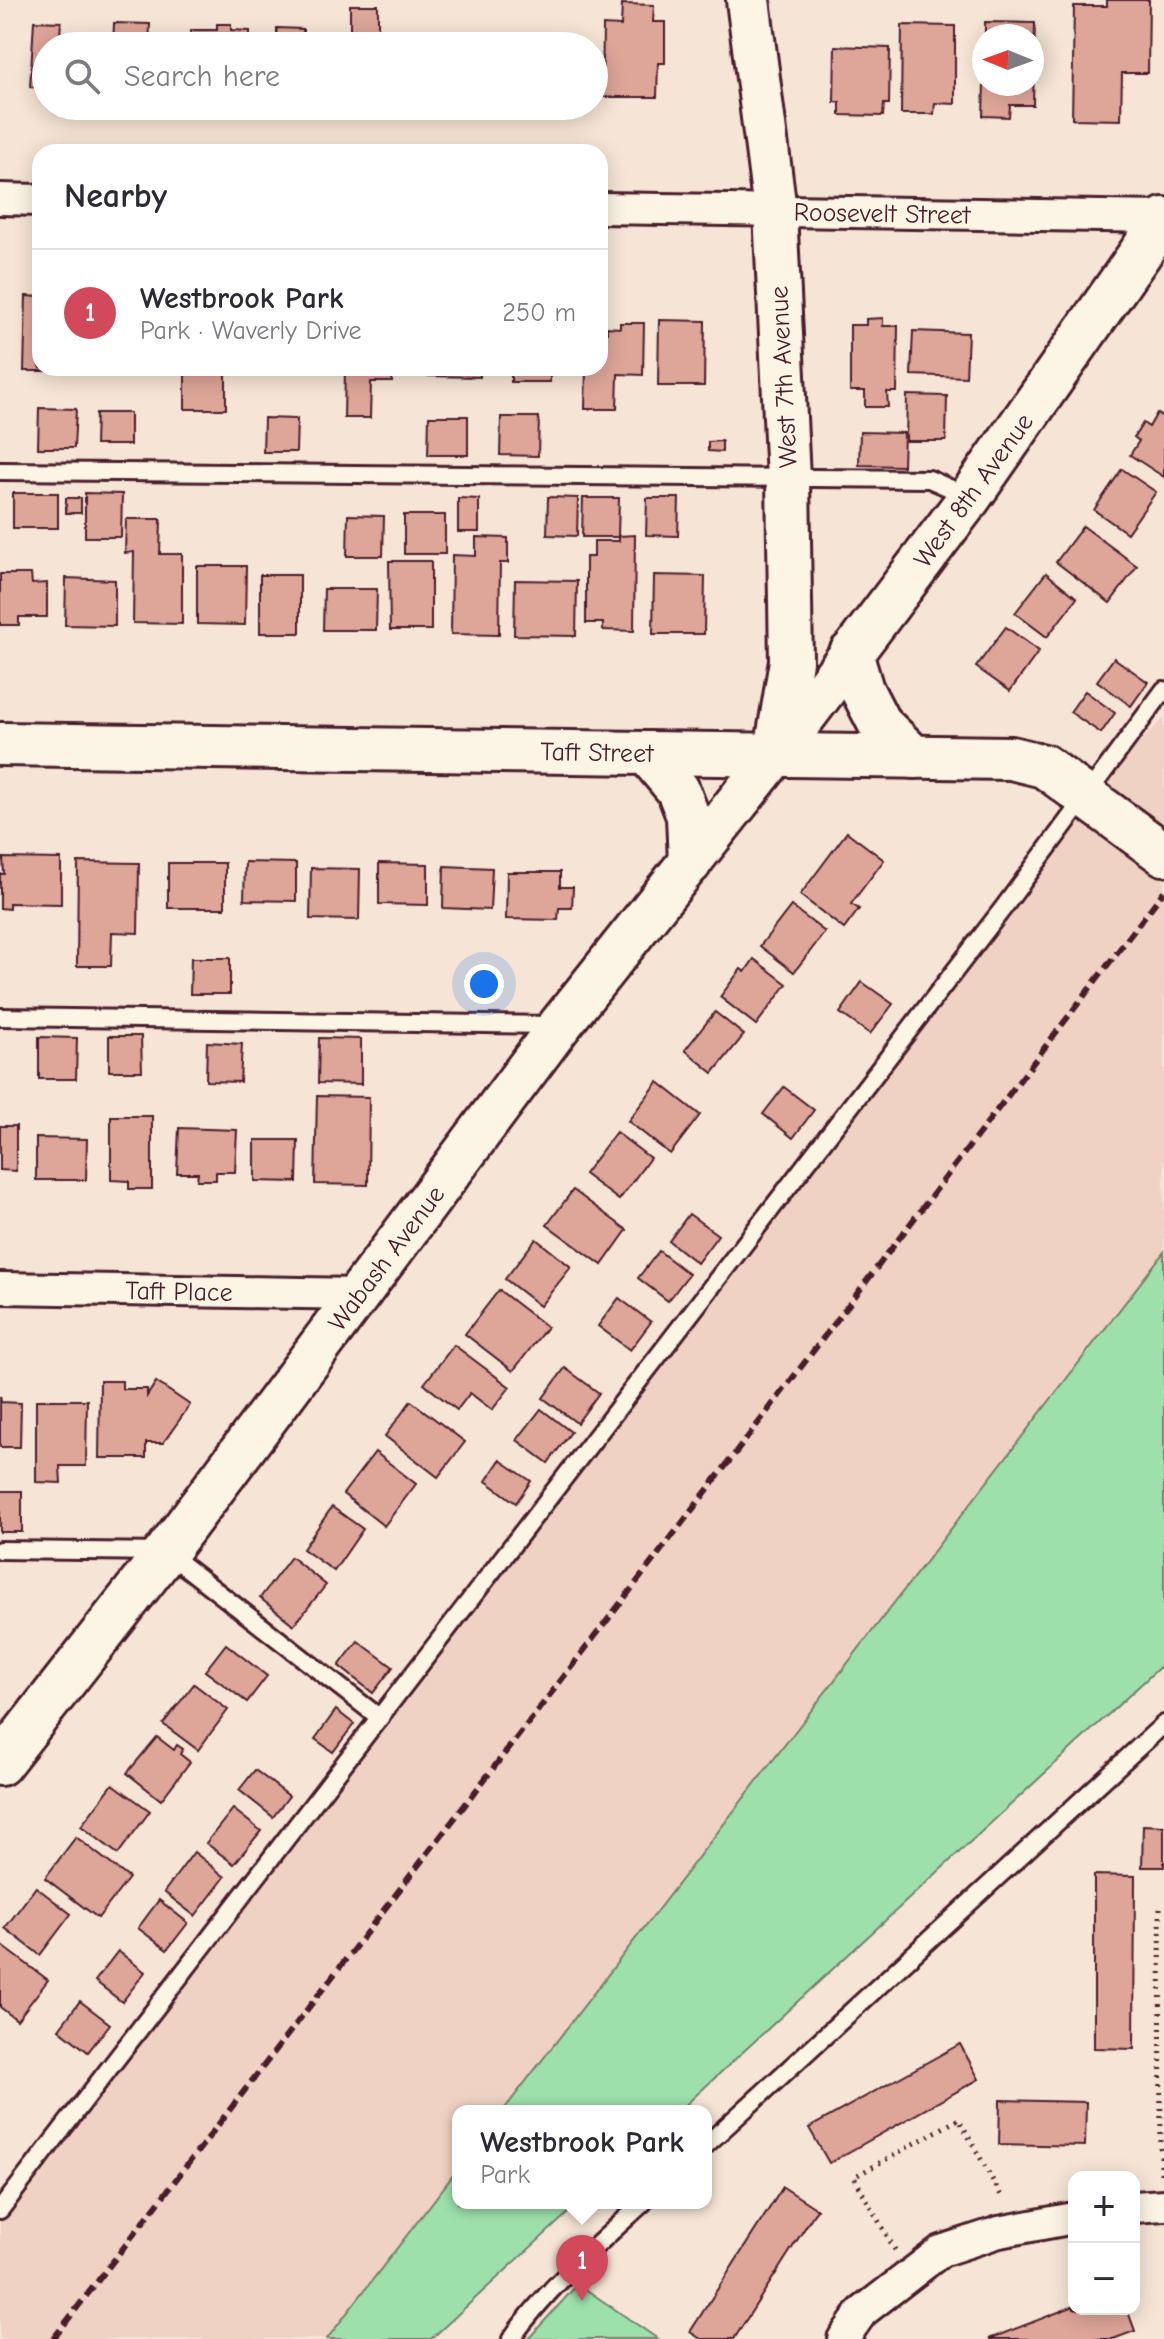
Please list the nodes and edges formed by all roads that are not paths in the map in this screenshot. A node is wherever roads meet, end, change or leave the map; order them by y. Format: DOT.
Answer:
graph roads {
  1 [pos="748,0"];
  2 [pos="0,199"];
  3 [pos="32,200"];
  4 [pos="608,208"];
  5 [pos="775,211"];
  6 [pos="1164,218"];
  7 [pos="0,471"];
  8 [pos="788,479"];
  9 [pos="970,497"];
  10 [pos="851,653"];
  11 [pos="1164,690"];
  12 [pos="0,744"];
  13 [pos="647,753"];
  14 [pos="775,755"];
  15 [pos="914,757"];
  16 [pos="1086,796"];
  17 [pos="1164,854"];
  18 [pos="690,863"];
  19 [pos="0,1017"];
  20 [pos="560,1025"];
  21 [pos="0,1288"];
  22 [pos="359,1294"];
  23 [pos="0,1550"];
  24 [pos="166,1552"];
  25 [pos="380,1718"];
  26 [pos="1164,1724"];
  27 [pos="0,1764"];
  28 [pos="712,2139"];
  29 [pos="1162,2192"];
  30 [pos="1140,2204"];
  31 [pos="637,2209"];
  32 [pos="0,2210"];
  33 [pos="1068,2219"];
  34 [pos="511,2339"];
  35 [pos="843,2339"];
  1 -- 5 [label="street, West 7th Avenue"];
  2 -- 3 [label="street"];
  4 -- 5 [label="street, Roosevelt Street"];
  5 -- 6 [label="street, Roosevelt Street"];
  5 -- 8 [label="street, West 7th Avenue"];
  6 -- 9 [label="street, West 8th Avenue"];
  7 -- 8 [label="lane"];
  8 -- 9 [label="lane"];
  8 -- 14 [label="street, West 7th Avenue"];
  9 -- 10 [label="street, West 8th Avenue"];
  10 -- 14 [label="street, West 8th Avenue"];
  10 -- 15 [label="street"];
  11 -- 16 [label="lane"];
  12 -- 13 [label="street, Taft Street"];
  13 -- 14 [label="street, Taft Street"];
  13 -- 18 [label="street"];
  14 -- 15 [label="street, Taft Street"];
  14 -- 18 [label="street, Wabash Avenue"];
  15 -- 16 [label="street, Taft Street"];
  16 -- 17 [label="street, Taft Street"];
  16 -- 25 [label="lane"];
  18 -- 20 [label="street, Wabash Avenue"];
  19 -- 20 [label="lane"];
  20 -- 22 [label="street, Wabash Avenue"];
  21 -- 22 [label="street, Taft Place"];
  22 -- 24 [label="street, Wabash Avenue"];
  23 -- 24 [label="lane"];
  24 -- 25 [label="lane"];
  24 -- 27 [label="street, Wabash Avenue"];
  25 -- 32 [label="lane"];
  26 -- 28 [label="lane"];
  29 -- 30 [label="street"];
  31 -- 34 [label="lane"];
  33 -- 35 [label="street"];
}
